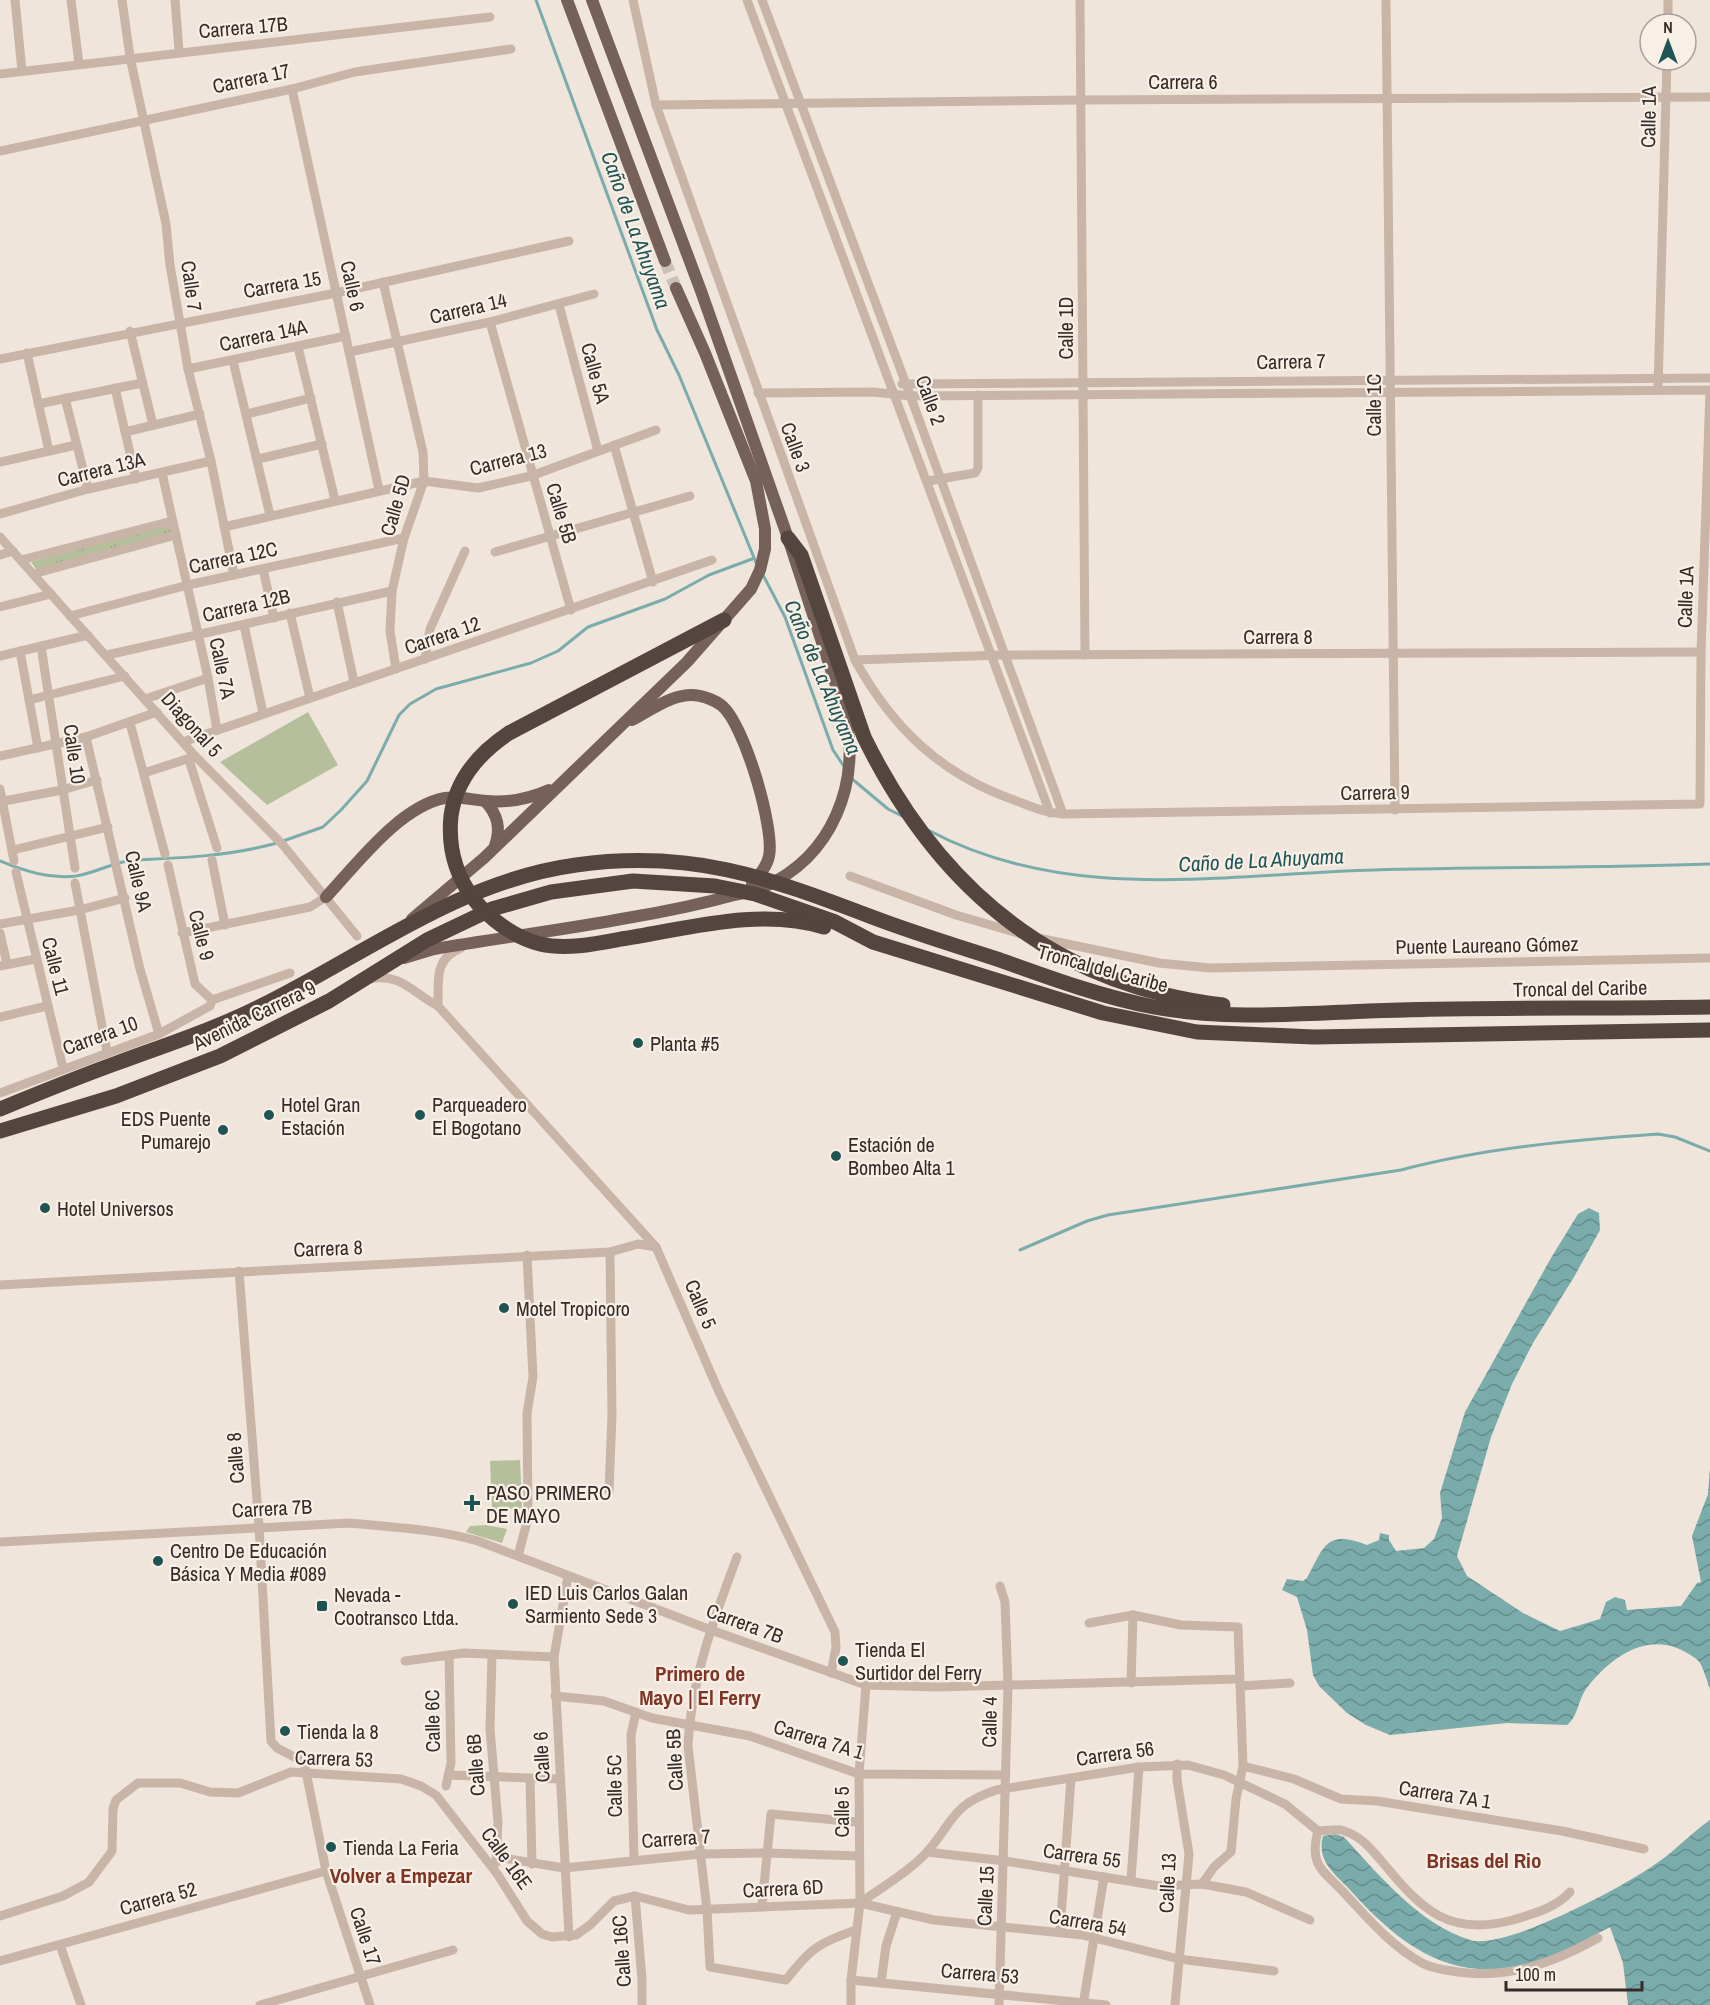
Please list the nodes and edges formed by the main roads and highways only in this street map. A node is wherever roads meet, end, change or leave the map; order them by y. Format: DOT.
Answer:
graph roads {
  1 [pos="567,0"];
  2 [pos="592,0"];
  3 [pos="665,261"];
  4 [pos="676,288"];
  5 [pos="788,538"];
  6 [pos="724,620"];
  7 [pos="616,729"];
  8 [pos="557,786"];
  9 [pos="485,801"];
  10 [pos="495,847"];
  11 [pos="505,883"];
  12 [pos="743,893"];
  13 [pos="326,897"];
  14 [pos="512,903"];
  15 [pos="380,939"];
  16 [pos="873,942"];
  17 [pos="392,962"];
  18 [pos="1710,1007"];
  19 [pos="1370,1011"];
  20 [pos="1710,1030"];
  21 [pos="0,1109"];
  22 [pos="0,1131"];
  1 -- 3 [label="main road"];
  2 -- 5 [label="main road"];
  4 -- 6 [label="main road"];
  5 -- 12 [label="main road"];
  5 -- 19 [label="highway"];
  6 -- 7 [label="main road"];
  6 -- 16 [label="highway"];
  7 -- 8 [label="main road"];
  7 -- 12 [label="main road"];
  8 -- 9 [label="main road"];
  8 -- 10 [label="main road"];
  9 -- 10 [label="main road"];
  9 -- 13 [label="main road"];
  10 -- 15 [label="main road"];
  11 -- 15 [label="highway, Avenida Carrera 9"];
  11 -- 19 [label="highway, Troncal del Caribe"];
  12 -- 17 [label="main road"];
  14 -- 16 [label="highway, Troncal del Caribe"];
  14 -- 17 [label="highway, Avenida Carrera 9"];
  15 -- 21 [label="highway, Avenida Carrera 9"];
  16 -- 20 [label="highway, Troncal del Caribe"];
  17 -- 22 [label="highway, Avenida Carrera 9"];
  18 -- 19 [label="highway, Troncal del Caribe"];
}
